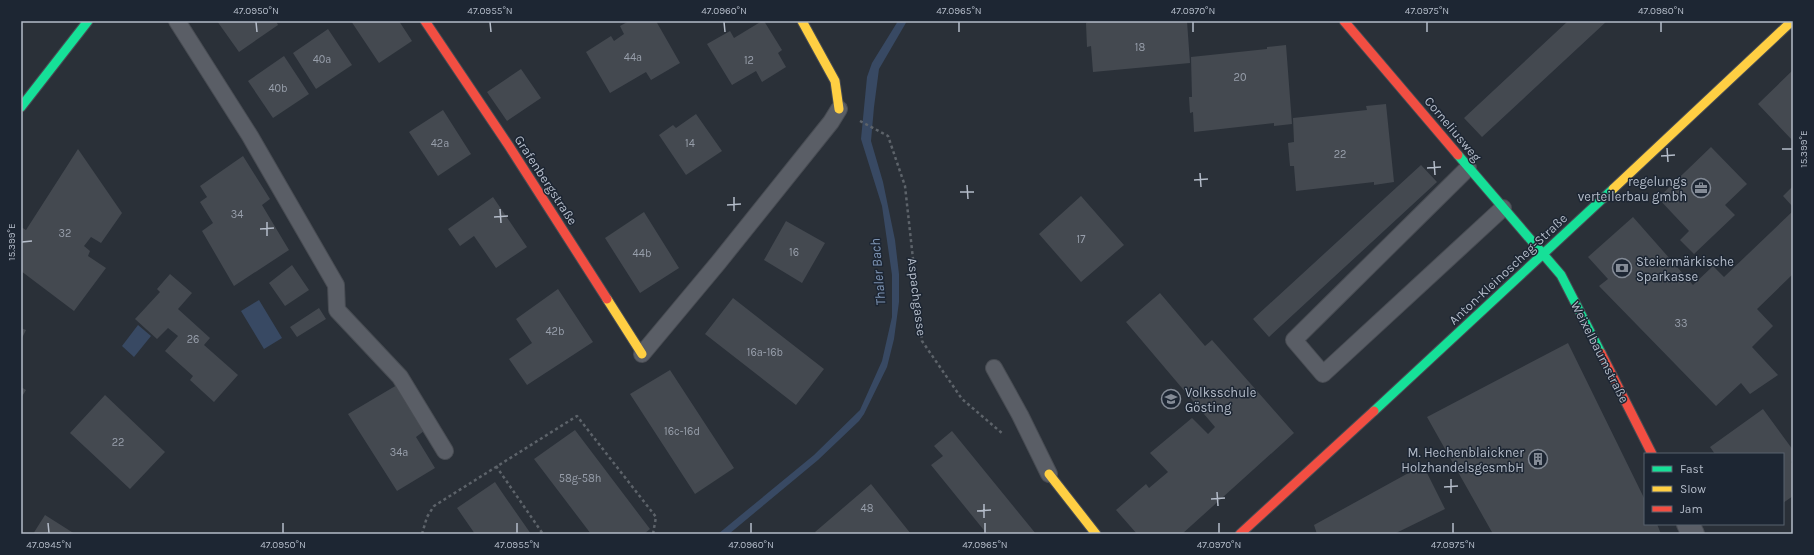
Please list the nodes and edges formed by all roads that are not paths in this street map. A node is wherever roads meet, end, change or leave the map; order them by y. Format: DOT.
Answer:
graph roads {
  1 [pos="88,21"];
  2 [pos="177,21"];
  3 [pos="425,21"];
  4 [pos="802,21"];
  5 [pos="1344,21"];
  6 [pos="1792,21"];
  7 [pos="21,107"];
  8 [pos="839,109"];
  9 [pos="1468,168"];
  10 [pos="1503,208"];
  11 [pos="1542,254"];
  12 [pos="642,354"];
  13 [pos="994,368"];
  14 [pos="445,450"];
  15 [pos="1651,453"];
  16 [pos="1049,474"];
  17 [pos="1688,525"];
  18 [pos="1096,534"];
  19 [pos="1240,534"];
  20 [pos="1693,534"];
  1 -- 7 [label="street"];
  2 -- 14 [label="lane"];
  3 -- 12 [label="street, Grafenbergstraße"];
  4 -- 8 [label="street"];
  5 -- 9 [label="street, Corneliusweg"];
  6 -- 11 [label="street, Anton-Kleinoscheg-Straße"];
  8 -- 12 [label="lane"];
  9 -- 10 [label="street, Corneliusweg"];
  9 -- 10 [label="lane"];
  10 -- 11 [label="street, Corneliusweg"];
  11 -- 15 [label="street, Weixelbaumstraße"];
  11 -- 19 [label="street, Anton-Kleinoscheg-Straße"];
  13 -- 16 [label="lane"];
  16 -- 18 [label="street"];
  17 -- 20 [label="street"];
}
